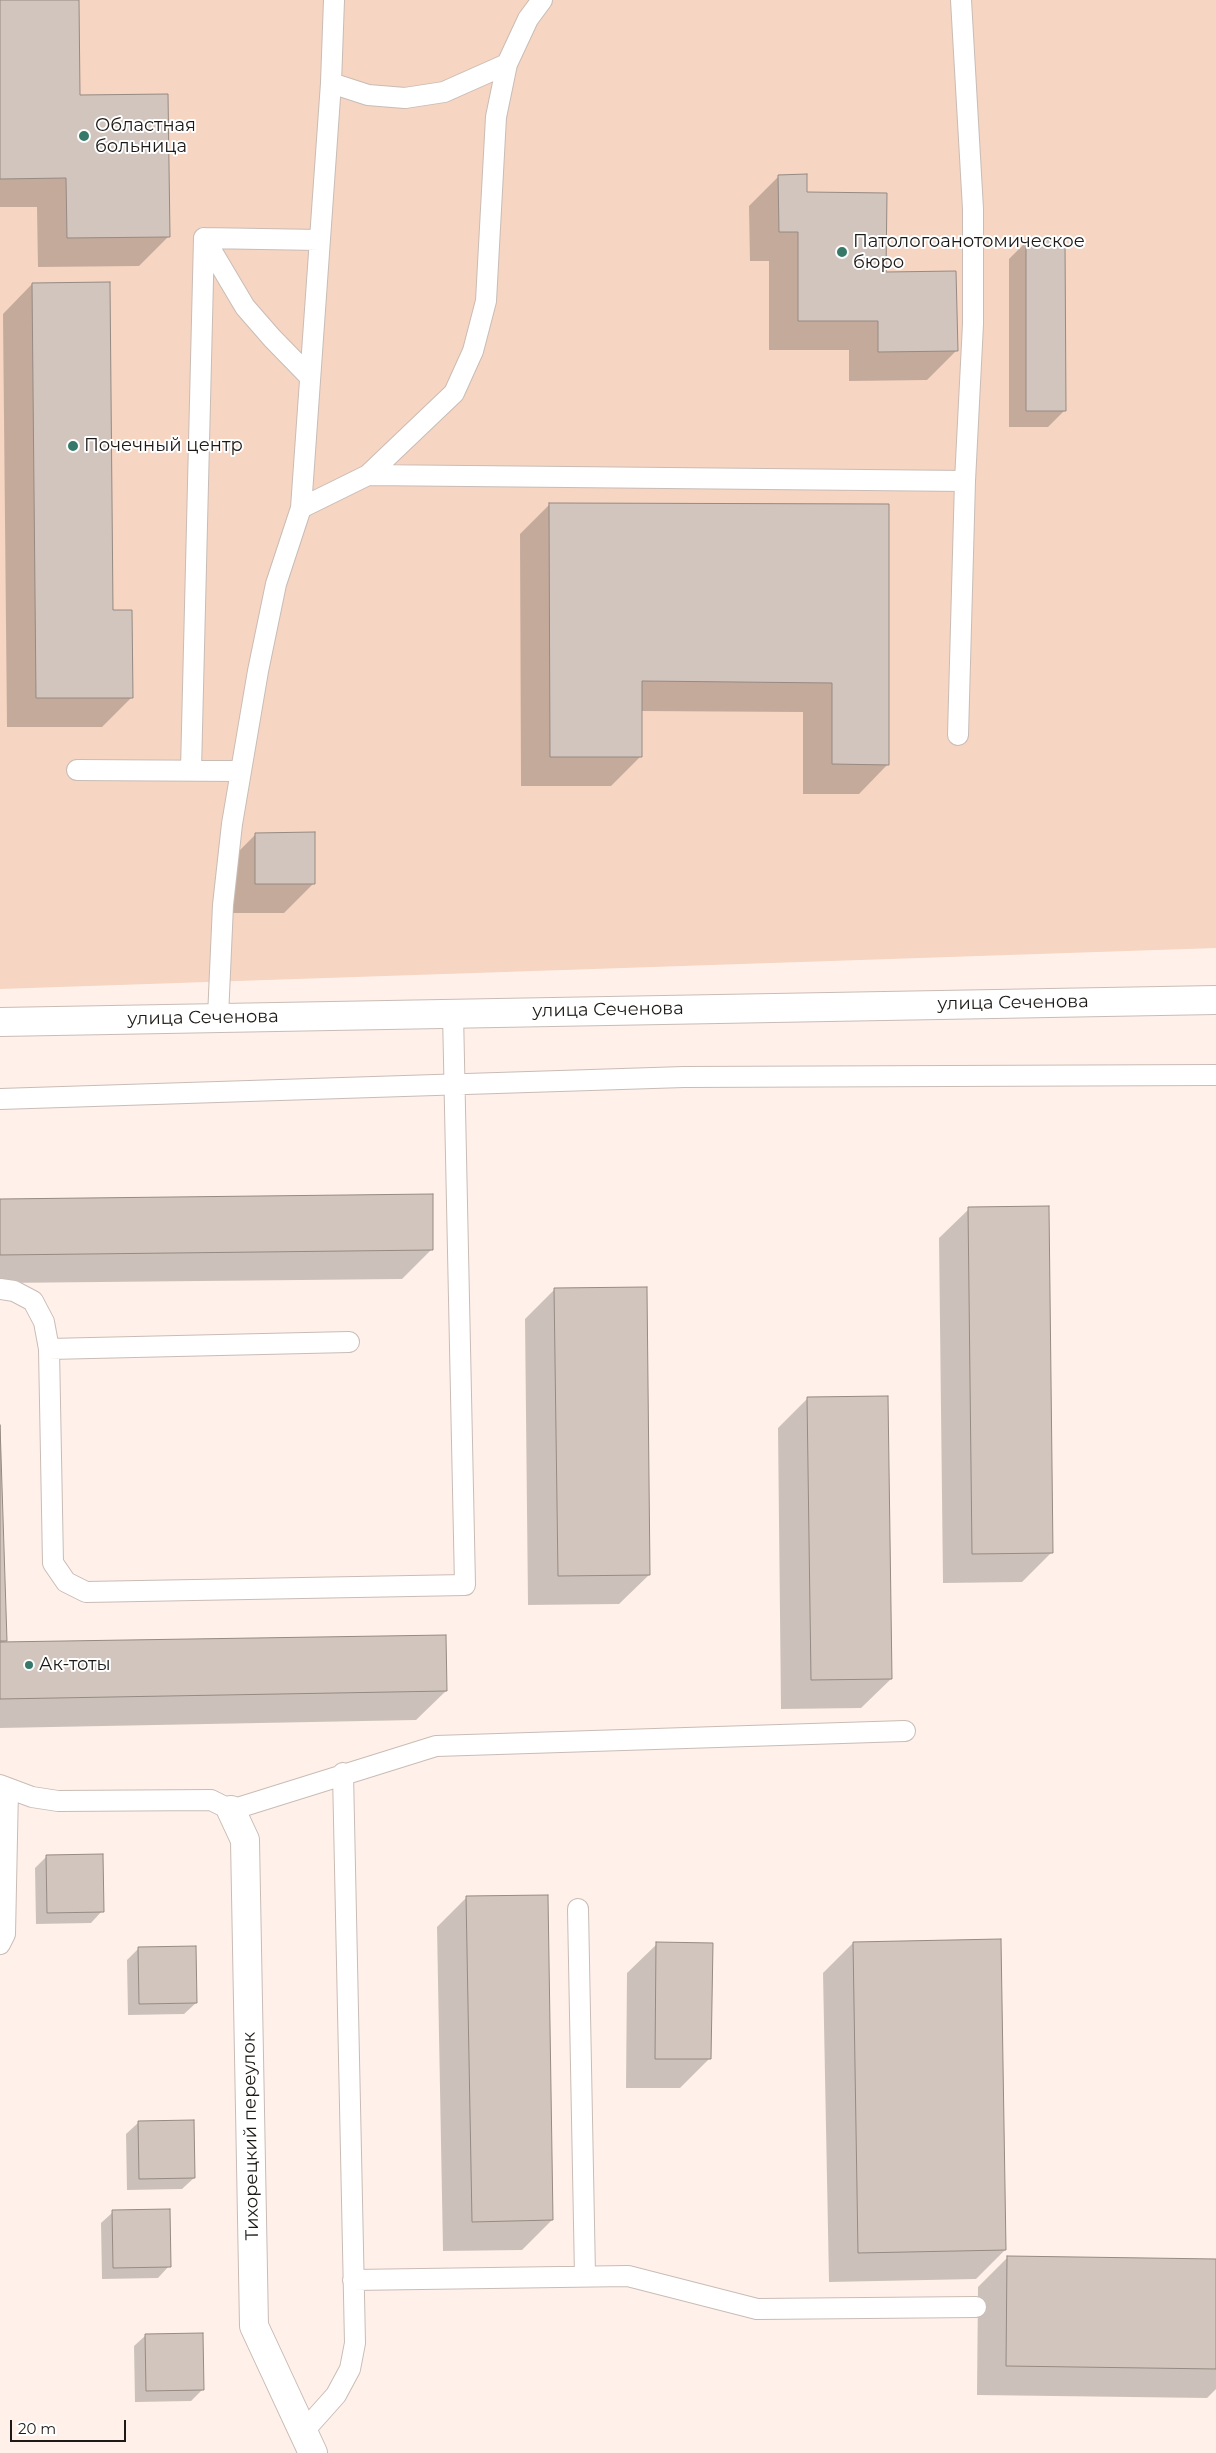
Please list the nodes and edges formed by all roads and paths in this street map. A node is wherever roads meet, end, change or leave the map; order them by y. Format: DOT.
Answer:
graph roads {
  1 [pos="334,0"];
  2 [pos="542,0"];
  3 [pos="961,0"];
  4 [pos="507,64"];
  5 [pos="331,82"];
  6 [pos="204,238"];
  7 [pos="318,240"];
  8 [pos="309,376"];
  9 [pos="368,475"];
  10 [pos="965,481"];
  11 [pos="301,508"];
  12 [pos="958,735"];
  13 [pos="77,770"];
  14 [pos="191,770"];
  15 [pos="241,771"];
  16 [pos="1216,1000"];
  17 [pos="453,1013"];
  18 [pos="218,1017"];
  19 [pos="0,1022"];
  20 [pos="1216,1075"];
  21 [pos="455,1083"];
  22 [pos="0,1099"];
  23 [pos="0,1289"];
  24 [pos="349,1342"];
  25 [pos="49,1349"];
  26 [pos="905,1731"];
  27 [pos="343,1773"];
  28 [pos="4,1787"];
  29 [pos="231,1810"];
  30 [pos="578,1910"];
  31 [pos="0,1944"];
  32 [pos="585,2276"];
  33 [pos="354,2280"];
  34 [pos="976,2307"];
  35 [pos="308,2442"];
  1 -- 5 [label="lane"];
  2 -- 4 [label="lane"];
  3 -- 10 [label="lane"];
  4 -- 5 [label="lane"];
  4 -- 9 [label="lane"];
  5 -- 7 [label="lane"];
  6 -- 7 [label="lane"];
  6 -- 8 [label="lane"];
  6 -- 14 [label="lane"];
  7 -- 8 [label="lane"];
  8 -- 11 [label="lane"];
  9 -- 10 [label="lane"];
  9 -- 11 [label="lane"];
  10 -- 12 [label="lane"];
  11 -- 15 [label="lane"];
  13 -- 14 [label="lane"];
  14 -- 15 [label="lane"];
  15 -- 18 [label="lane"];
  16 -- 17 [label="street, улица Сеченова"];
  17 -- 18 [label="street, улица Сеченова"];
  17 -- 21 [label="lane"];
  18 -- 19 [label="street, улица Сеченова"];
  20 -- 21 [label="lane"];
  21 -- 22 [label="lane"];
  21 -- 25 [label="lane"];
  23 -- 25 [label="lane"];
  24 -- 25 [label="lane"];
  26 -- 27 [label="lane"];
  27 -- 29 [label="lane"];
  27 -- 33 [label="lane"];
  28 -- 29 [label="lane"];
  28 -- 31 [label="lane"];
  29 -- 35 [label="street, Тихорецкий переулок"];
  30 -- 32 [label="lane"];
  32 -- 33 [label="lane"];
  32 -- 34 [label="lane"];
  33 -- 35 [label="lane"];
}
